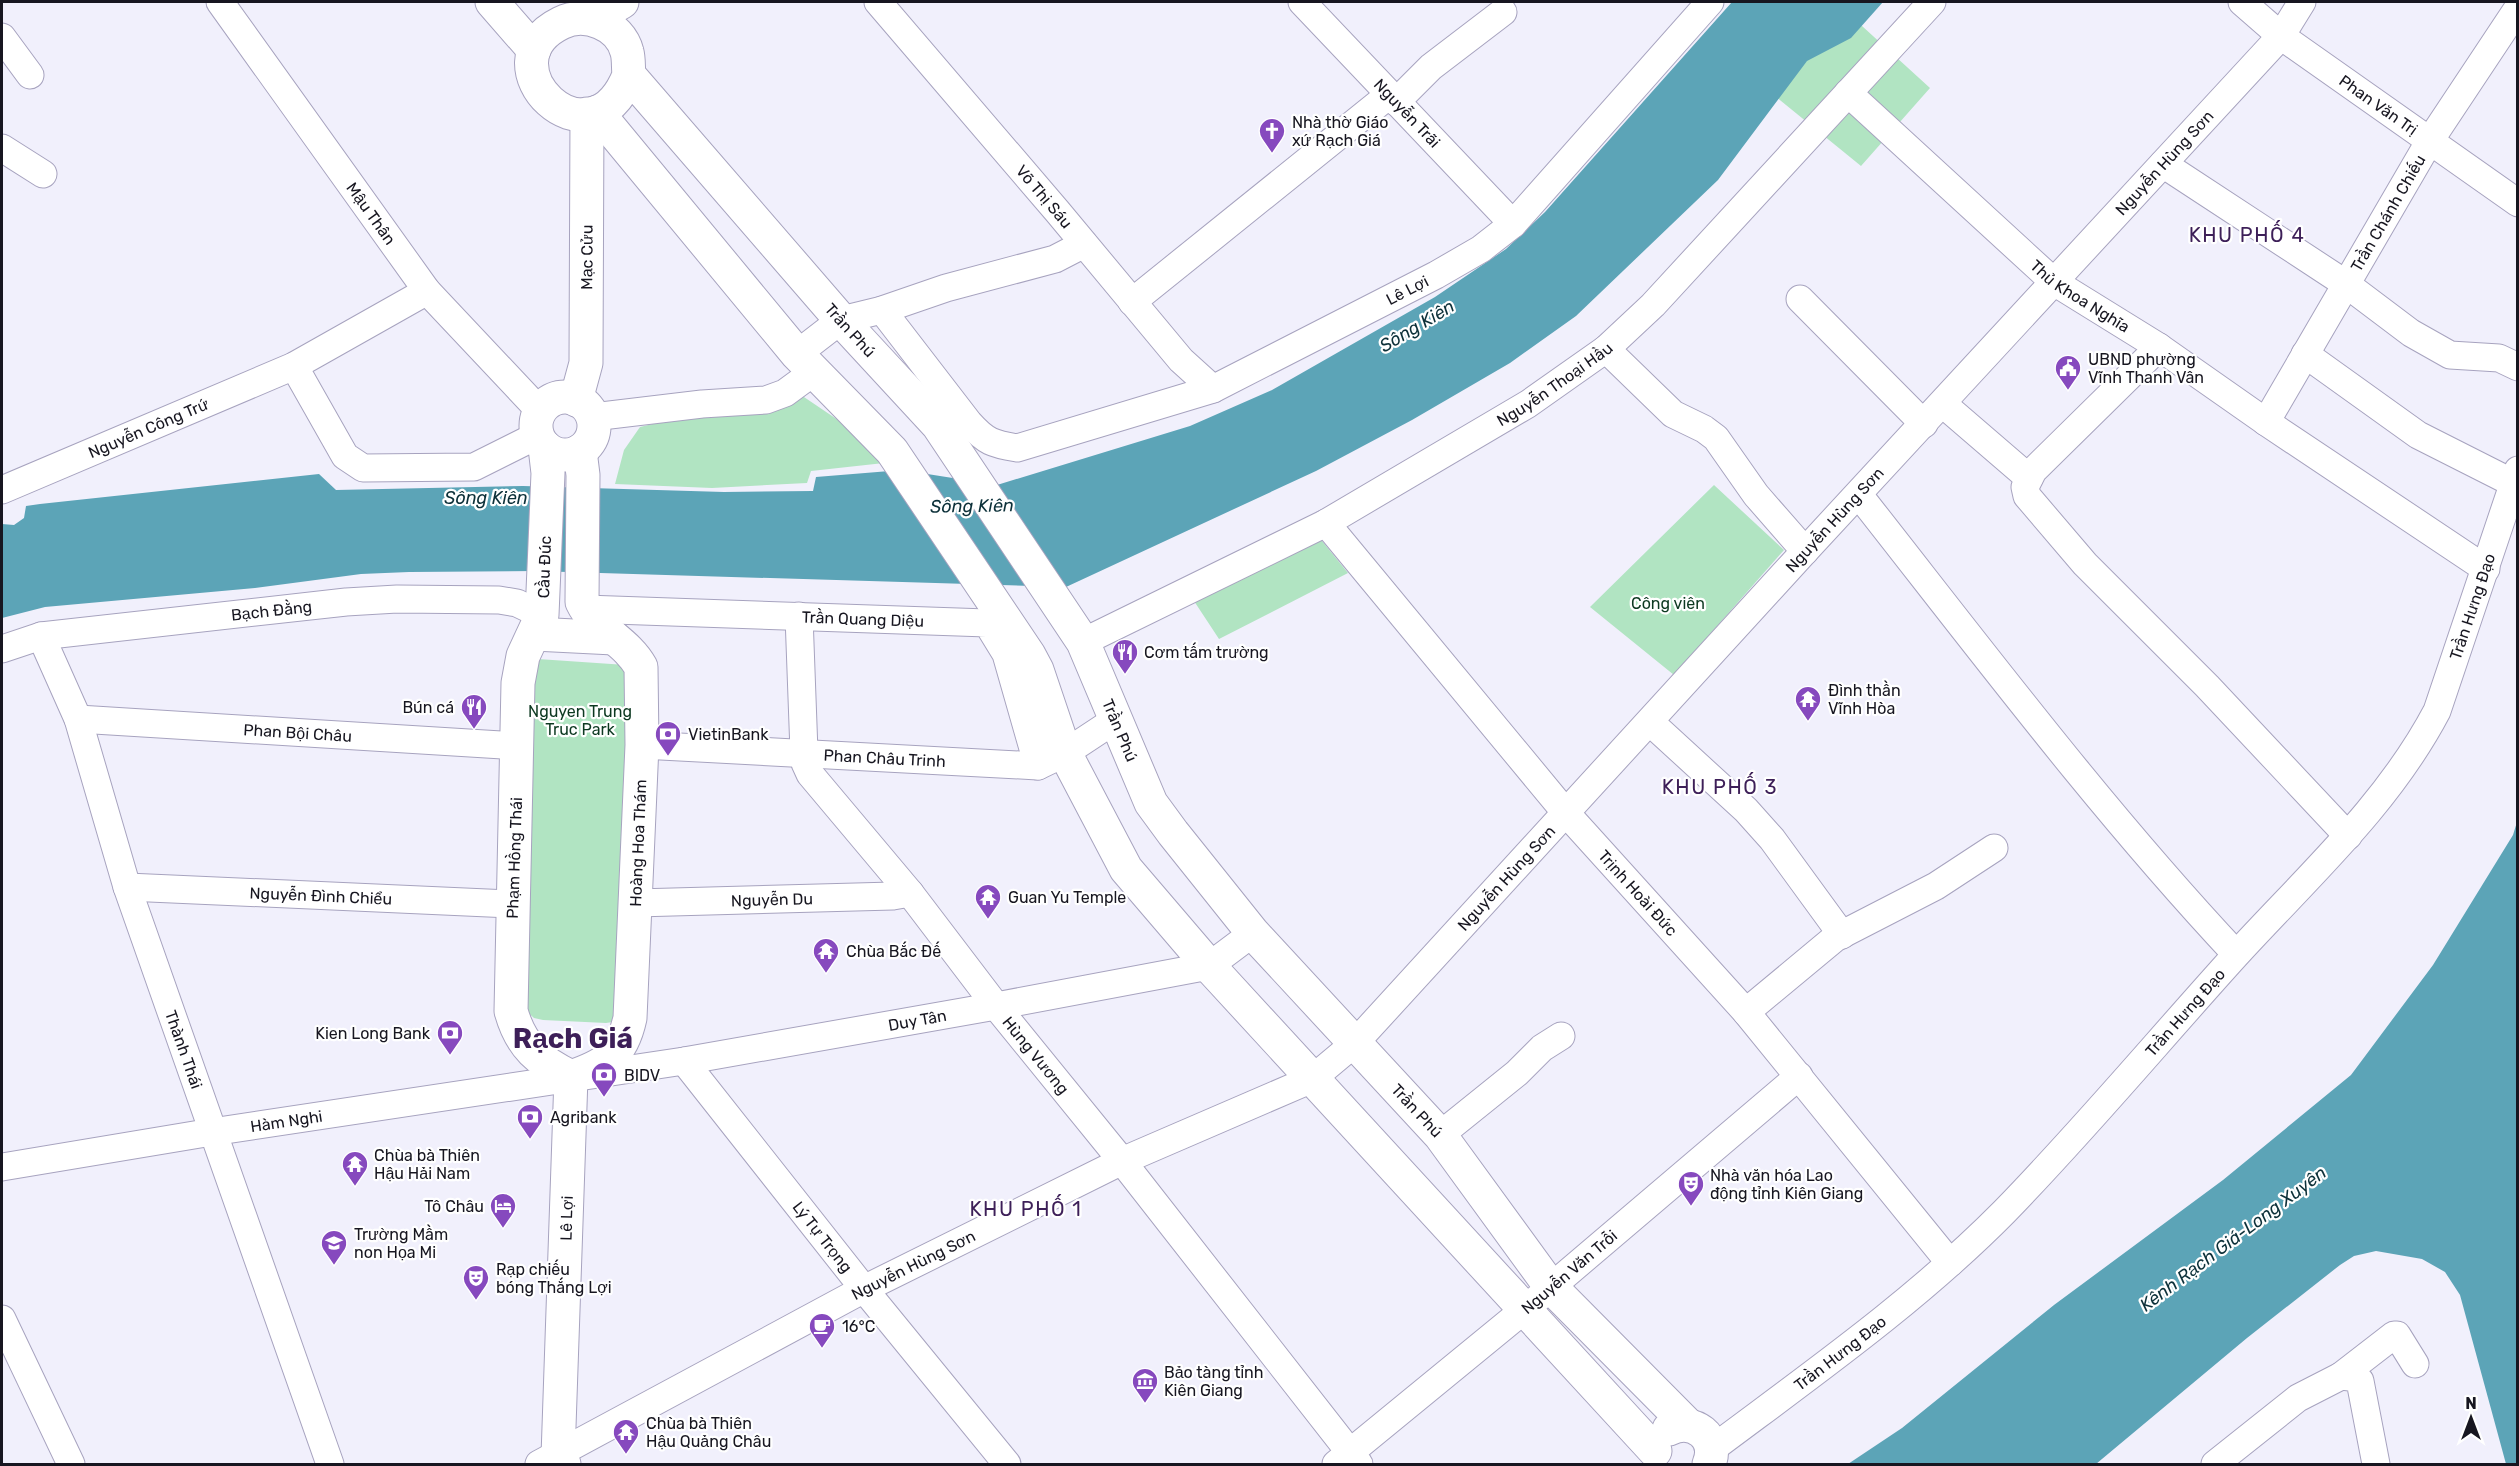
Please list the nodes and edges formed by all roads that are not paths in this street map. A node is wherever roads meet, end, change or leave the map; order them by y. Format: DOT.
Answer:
graph roads {
  1 [pos="220,2"];
  2 [pos="492,2"];
  3 [pos="622,2"];
  4 [pos="878,2"];
  5 [pos="1302,2"];
  6 [pos="1710,2"];
  7 [pos="1932,2"];
  8 [pos="2242,2"];
  9 [pos="2302,2"];
  10 [pos="2517,8"];
  11 [pos="1503,12"];
  12 [pos="574,13"];
  13 [pos="2281,36"];
  14 [pos="2,37"];
  15 [pos="534,50"];
  16 [pos="30,75"];
  17 [pos="629,75"];
  18 [pos="1848,93"];
  19 [pos="1392,98"];
  20 [pos="592,113"];
  21 [pos="2429,142"];
  22 [pos="2,148"];
  23 [pos="2163,164"];
  24 [pos="43,174"];
  25 [pos="2517,203"];
  26 [pos="1513,224"];
  27 [pos="1084,244"];
  28 [pos="2054,282"];
  29 [pos="2346,284"];
  30 [pos="427,291"];
  31 [pos="1800,299"];
  32 [pos="1132,302"];
  33 [pos="882,310"];
  34 [pos="842,320"];
  35 [pos="2159,347"];
  36 [pos="1606,349"];
  37 [pos="2305,354"];
  38 [pos="806,363"];
  39 [pos="294,366"];
  40 [pos="2517,367"];
  41 [pos="1213,389"];
  42 [pos="1943,404"];
  43 [pos="585,408"];
  44 [pos="2266,422"];
  45 [pos="1924,424"];
  46 [pos="543,441"];
  47 [pos="581,463"];
  48 [pos="2515,476"];
  49 [pos="2029,478"];
  50 [pos="2,490"];
  51 [pos="1859,495"];
  52 [pos="1326,523"];
  53 [pos="1805,551"];
  54 [pos="2486,569"];
  55 [pos="584,605"];
  56 [pos="800,616"];
  57 [pos="538,625"];
  58 [pos="1077,631"];
  59 [pos="40,636"];
  60 [pos="614,638"];
  61 [pos="2,650"];
  62 [pos="78,719"];
  63 [pos="1115,720"];
  64 [pos="1650,722"];
  65 [pos="642,745"];
  66 [pos="517,746"];
  67 [pos="804,752"];
  68 [pos="1052,760"];
  69 [pos="1566,813"];
  70 [pos="2348,836"];
  71 [pos="1994,848"];
  72 [pos="127,887"];
  73 [pos="910,893"];
  74 [pos="636,903"];
  75 [pos="512,904"];
  76 [pos="1253,933"];
  77 [pos="1842,935"];
  78 [pos="2236,954"];
  79 [pos="1209,966"];
  80 [pos="996,1006"];
  81 [pos="1746,1012"];
  82 [pos="1561,1036"];
  83 [pos="1355,1043"];
  84 [pos="684,1061"];
  85 [pos="1798,1076"];
  86 [pos="571,1077"];
  87 [pos="1312,1079"];
  88 [pos="212,1132"];
  89 [pos="1440,1135"];
  90 [pos="1122,1161"];
  91 [pos="2,1167"];
  92 [pos="1950,1263"];
  93 [pos="1550,1286"];
  94 [pos="864,1289"];
  95 [pos="1524,1310"];
  96 [pos="2,1319"];
  97 [pos="2415,1364"];
  98 [pos="2341,1376"];
  99 [pos="1687,1424"];
  100 [pos="2247,1455"];
  101 [pos="1657,1457"];
  102 [pos="1713,1459"];
  103 [pos="1348,1461"];
  104 [pos="554,1462"];
  105 [pos="71,1464"];
  106 [pos="330,1464"];
  107 [pos="1007,1464"];
  108 [pos="2216,1464"];
  109 [pos="2376,1464"];
  1 -- 30 [label="street, Mậu Thân"];
  2 -- 15 [label="main road"];
  3 -- 12 [label="main road"];
  4 -- 27 [label="street, Võ Thị Sáu"];
  5 -- 19 [label="street, Nguyễn Trãi"];
  6 -- 26 [label="street, Lê Lợi"];
  7 -- 18 [label="street, Nguyễn Thoại Hầu"];
  8 -- 13 [label="street, Phan Văn Trị"];
  9 -- 13 [label="street, Nguyễn Hùng Sơn"];
  10 -- 21 [label="street, Trần Chánh Chiếu"];
  11 -- 19 [label="street"];
  12 -- 15 [label="main road"];
  12 -- 17 [label="main road"];
  13 -- 21 [label="street, Phan Văn Trị"];
  13 -- 23 [label="street, Nguyễn Hùng Sơn"];
  14 -- 16 [label="street"];
  15 -- 20 [label="main road"];
  17 -- 20 [label="main road"];
  17 -- 34 [label="main road, Trần Phú"];
  18 -- 28 [label="street, Thủ Khoa Nghĩa"];
  18 -- 36 [label="street, Nguyễn Thoại Hầu"];
  19 -- 26 [label="street, Nguyễn Trãi"];
  19 -- 32 [label="street"];
  20 -- 38 [label="main road"];
  20 -- 43 [label="main road, Mạc Cửu"];
  21 -- 25 [label="street, Phan Văn Trị"];
  21 -- 29 [label="street, Trần Chánh Chiếu"];
  22 -- 24 [label="street"];
  23 -- 28 [label="street, Nguyễn Hùng Sơn"];
  23 -- 29 [label="street"];
  26 -- 41 [label="street, Lê Lợi"];
  27 -- 32 [label="street, Võ Thị Sáu"];
  27 -- 33 [label="street"];
  28 -- 35 [label="street, Thủ Khoa Nghĩa"];
  28 -- 42 [label="street, Nguyễn Hùng Sơn"];
  29 -- 37 [label="street, Trần Chánh Chiếu"];
  29 -- 40 [label="street"];
  30 -- 39 [label="street, Nguyễn Công Trứ"];
  30 -- 46 [label="street, Mậu Thân"];
  31 -- 45 [label="street"];
  32 -- 41 [label="street, Võ Thị Sáu"];
  33 -- 34 [label="street"];
  33 -- 41 [label="street, Lê Lợi"];
  34 -- 38 [label="street"];
  34 -- 58 [label="main road, Trần Phú"];
  35 -- 44 [label="street, Thủ Khoa Nghĩa"];
  35 -- 49 [label="street"];
  36 -- 52 [label="street, Nguyễn Thoại Hầu"];
  36 -- 53 [label="street"];
  37 -- 44 [label="street, Trần Chánh Chiếu"];
  37 -- 48 [label="street"];
  38 -- 43 [label="street"];
  38 -- 68 [label="main road"];
  39 -- 46 [label="street"];
  39 -- 50 [label="street, Nguyễn Công Trứ"];
  42 -- 45 [label="street, Nguyễn Hùng Sơn"];
  42 -- 49 [label="street"];
  43 -- 46 [label="main road"];
  43 -- 47 [label="main road, Mạc Cửu"];
  44 -- 54 [label="street, Thủ Khoa Nghĩa"];
  45 -- 51 [label="street, Nguyễn Hùng Sơn"];
  46 -- 47 [label="main road"];
  46 -- 57 [label="main road, Cầu Đúc"];
  47 -- 55 [label="main road"];
  48 -- 54 [label="street, Trần Hưng Đạo"];
  49 -- 70 [label="street"];
  51 -- 53 [label="street, Nguyễn Hùng Sơn"];
  51 -- 78 [label="street"];
  52 -- 58 [label="street, Nguyễn Thoại Hầu"];
  52 -- 69 [label="street, Trịnh Hoài Đức"];
  53 -- 64 [label="street, Nguyễn Hùng Sơn"];
  54 -- 70 [label="street, Trần Hưng Đạo"];
  55 -- 56 [label="street, Trần Quang Diệu"];
  55 -- 60 [label="main road, Hoàng Hoa Thám"];
  56 -- 67 [label="street, Hùng Vương"];
  56 -- 68 [label="street, Trần Quang Diệu"];
  57 -- 59 [label="street, Bạch Đằng"];
  57 -- 60 [label="main road"];
  57 -- 66 [label="main road, Phạm Hồng Thái"];
  58 -- 63 [label="main road, Trần Phú"];
  59 -- 61 [label="street, Bạch Đằng"];
  59 -- 62 [label="street, Thành Thái"];
  60 -- 65 [label="main road, Hoàng Hoa Thám"];
  62 -- 66 [label="street, Phan Bội Châu"];
  62 -- 72 [label="street, Thành Thái"];
  63 -- 68 [label="street"];
  63 -- 76 [label="main road, Trần Phú"];
  64 -- 69 [label="street, Nguyễn Hùng Sơn"];
  64 -- 77 [label="street"];
  65 -- 67 [label="street, Phan Châu Trinh"];
  65 -- 74 [label="main road, Hoàng Hoa Thám"];
  66 -- 75 [label="main road, Phạm Hồng Thái"];
  67 -- 68 [label="street, Phan Châu Trinh"];
  67 -- 73 [label="street, Hùng Vương"];
  68 -- 79 [label="main road"];
  69 -- 81 [label="street, Trịnh Hoài Đức"];
  69 -- 83 [label="street, Nguyễn Hùng Sơn"];
  70 -- 78 [label="street, Trần Hưng Đạo"];
  71 -- 77 [label="street"];
  72 -- 75 [label="street, Nguyễn Đình Chiểu"];
  72 -- 88 [label="street, Thành Thái"];
  73 -- 74 [label="street, Nguyễn Du"];
  73 -- 80 [label="street, Hùng Vương"];
  74 -- 86 [label="main road, Hoàng Hoa Thám"];
  75 -- 86 [label="main road, Phạm Hồng Thái"];
  76 -- 79 [label="street, Duy Tân"];
  76 -- 83 [label="main road, Trần Phú"];
  77 -- 81 [label="street"];
  78 -- 92 [label="street, Trần Hưng Đạo"];
  79 -- 80 [label="street, Duy Tân"];
  79 -- 87 [label="main road"];
  80 -- 84 [label="street, Duy Tân"];
  80 -- 90 [label="street, Hùng Vương"];
  81 -- 85 [label="street, Trịnh Hoài Đức"];
  82 -- 89 [label="street"];
  83 -- 87 [label="street, Nguyễn Hùng Sơn"];
  83 -- 89 [label="main road, Trần Phú"];
  84 -- 86 [label="street, Duy Tân"];
  84 -- 94 [label="street, Lý Tự Trọng"];
  85 -- 92 [label="street, Trịnh Hoài Đức"];
  85 -- 93 [label="street, Nguyễn Văn Trỗi"];
  86 -- 88 [label="street, Hàm Nghi"];
  86 -- 104 [label="main road, Lê Lợi"];
  87 -- 90 [label="street, Nguyễn Hùng Sơn"];
  87 -- 95 [label="main road"];
  88 -- 91 [label="street, Hàm Nghi"];
  88 -- 106 [label="street, Thành Thái"];
  89 -- 93 [label="main road, Trần Phú"];
  90 -- 94 [label="street, Nguyễn Hùng Sơn"];
  90 -- 103 [label="street, Hùng Vương"];
  92 -- 102 [label="street, Trần Hưng Đạo"];
  93 -- 95 [label="street, Nguyễn Văn Trỗi"];
  93 -- 99 [label="main road, Trần Phú"];
  94 -- 104 [label="street, Nguyễn Hùng Sơn"];
  94 -- 107 [label="street, Lý Tự Trọng"];
  95 -- 101 [label="main road"];
  95 -- 103 [label="street, Nguyễn Văn Trỗi"];
  96 -- 105 [label="street"];
  97 -- 98 [label="street"];
  98 -- 100 [label="street"];
  98 -- 109 [label="street"];
  99 -- 101 [label="main road"];
  99 -- 102 [label="main road, Trần Phú"];
  100 -- 108 [label="street"];
}
